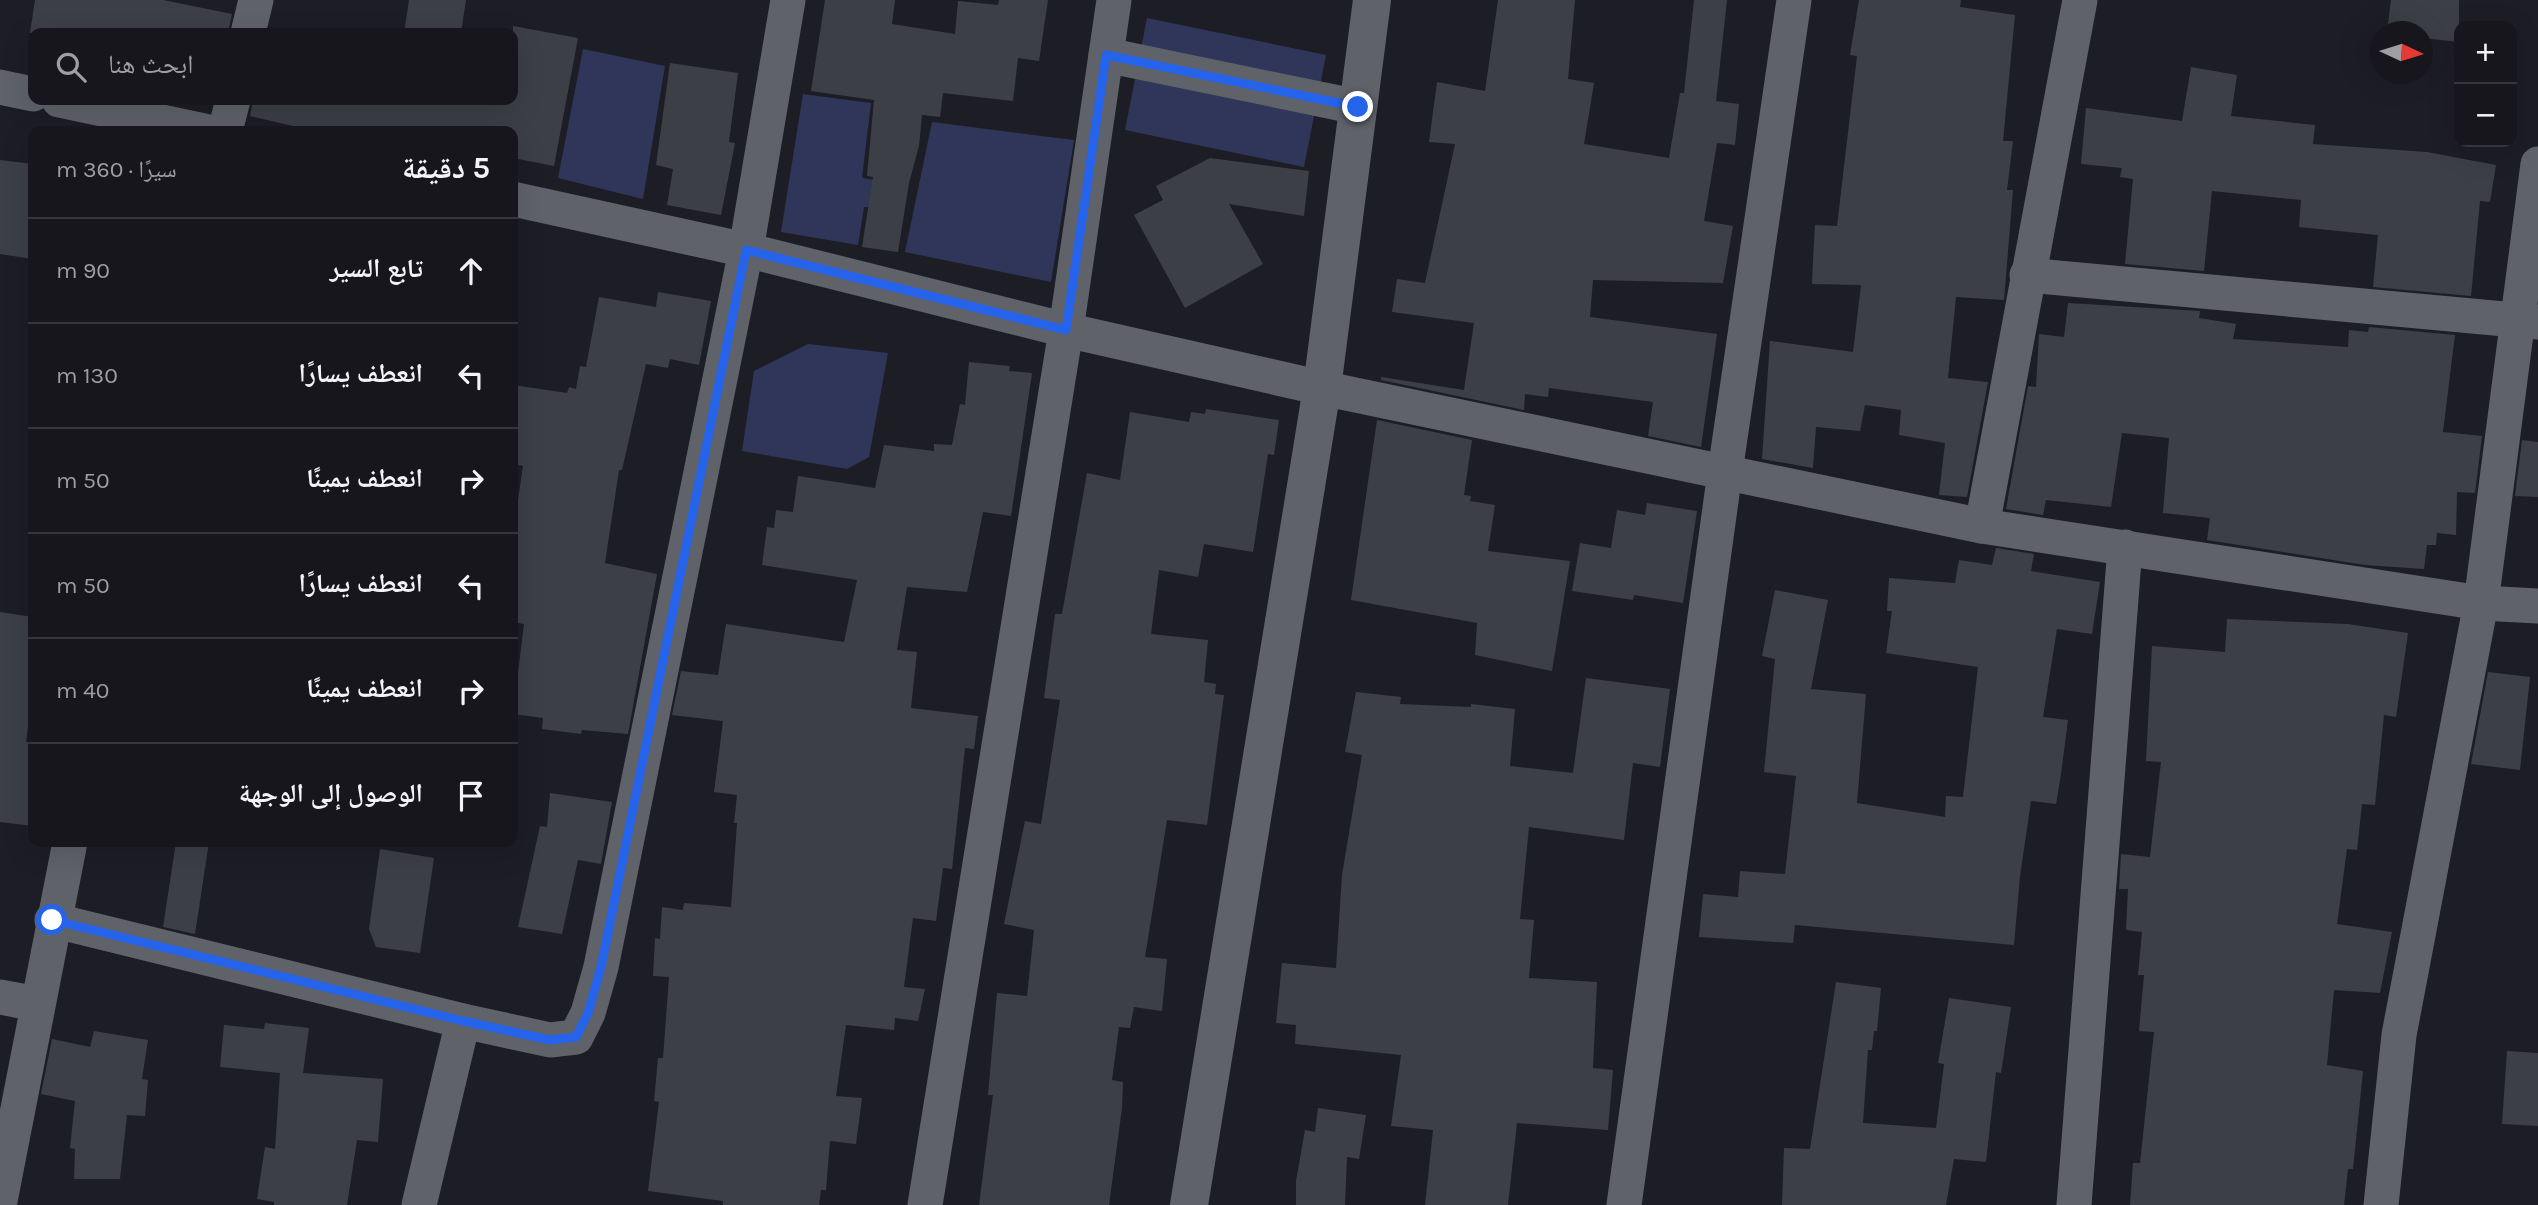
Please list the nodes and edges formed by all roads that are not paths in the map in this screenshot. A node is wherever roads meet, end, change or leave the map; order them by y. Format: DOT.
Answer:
graph roads {
  1 [pos="256,0"];
  2 [pos="788,0"];
  3 [pos="1114,0"];
  4 [pos="1372,0"];
  5 [pos="1794,0"];
  6 [pos="2080,0"];
  7 [pos="249,28"];
  8 [pos="1106,55"];
  9 [pos="0,87"];
  10 [pos="28,93"];
  11 [pos="83,105"];
  12 [pos="232,105"];
  13 [pos="1358,107"];
  14 [pos="181,126"];
  15 [pos="226,126"];
  16 [pos="2538,164"];
  17 [pos="518,200"];
  18 [pos="746,250"];
  19 [pos="2027,275"];
  20 [pos="2528,321"];
  21 [pos="1066,330"];
  22 [pos="1322,388"];
  23 [pos="1725,472"];
  24 [pos="1982,526"];
  25 [pos="2125,547"];
  26 [pos="2481,603"];
  27 [pos="2538,606"];
  28 [pos="69,847"];
  29 [pos="52,920"];
  30 [pos="0,997"];
  31 [pos="37,1004"];
  32 [pos="463,1021"];
  33 [pos="0,1201"];
  34 [pos="419,1205"];
  35 [pos="925,1205"];
  36 [pos="1189,1205"];
  37 [pos="1624,1205"];
  38 [pos="2074,1205"];
  39 [pos="2381,1205"];
  1 -- 7 [label="street"];
  2 -- 18 [label="street"];
  3 -- 8 [label="street"];
  4 -- 13 [label="street"];
  5 -- 23 [label="street"];
  6 -- 19 [label="street"];
  8 -- 13 [label="street"];
  8 -- 21 [label="street"];
  9 -- 10 [label="street"];
  11 -- 14 [label="street"];
  12 -- 15 [label="street"];
  13 -- 22 [label="street"];
  16 -- 20 [label="street"];
  17 -- 18 [label="street"];
  18 -- 21 [label="street"];
  18 -- 32 [label="street"];
  19 -- 20 [label="street"];
  19 -- 24 [label="street"];
  20 -- 26 [label="street"];
  21 -- 22 [label="street"];
  21 -- 35 [label="street"];
  22 -- 23 [label="street"];
  22 -- 36 [label="street"];
  23 -- 24 [label="street"];
  23 -- 37 [label="street"];
  24 -- 25 [label="street"];
  25 -- 26 [label="street"];
  25 -- 38 [label="street"];
  26 -- 27 [label="street"];
  26 -- 39 [label="street"];
  28 -- 29 [label="street"];
  29 -- 31 [label="street"];
  29 -- 32 [label="street"];
  30 -- 31 [label="street"];
  31 -- 33 [label="street"];
  32 -- 34 [label="street"];
}
